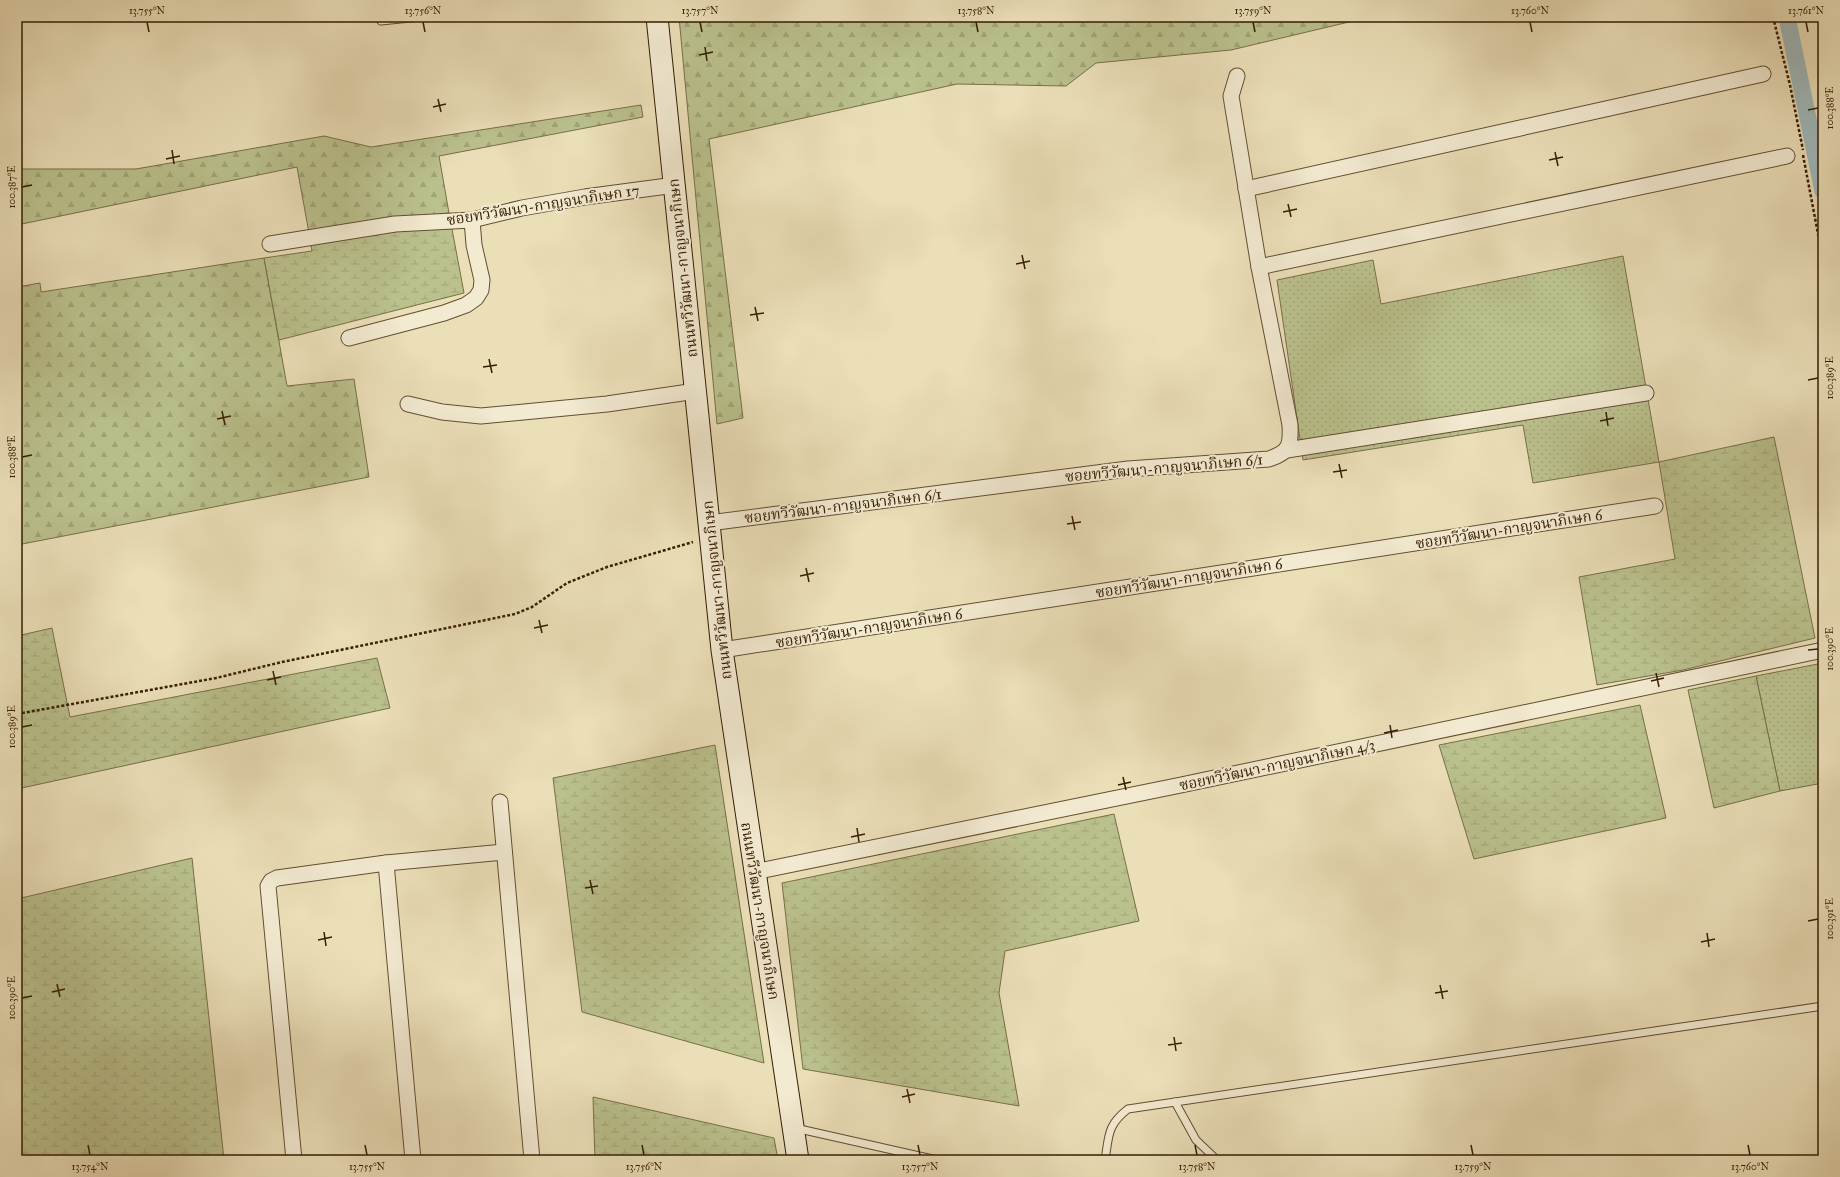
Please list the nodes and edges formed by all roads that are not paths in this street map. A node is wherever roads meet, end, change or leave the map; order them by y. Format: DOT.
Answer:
graph roads {
  1 [pos="420,17"];
  2 [pos="658,17"];
  3 [pos="381,21"];
  4 [pos="1763,74"];
  5 [pos="1237,76"];
  6 [pos="1787,156"];
  7 [pos="675,185"];
  8 [pos="1246,189"];
  9 [pos="472,220"];
  10 [pos="270,244"];
  11 [pos="1259,267"];
  12 [pos="349,338"];
  13 [pos="696,391"];
  14 [pos="1646,393"];
  15 [pos="408,404"];
  16 [pos="1287,450"];
  17 [pos="1655,506"];
  18 [pos="710,530"];
  19 [pos="722,650"];
  20 [pos="1823,650"];
  21 [pos="500,802"];
  22 [pos="504,852"];
  23 [pos="386,863"];
  24 [pos="754,872"];
  25 [pos="1823,1006"];
  26 [pos="1175,1102"];
  27 [pos="793,1127"];
  28 [pos="294,1160"];
  29 [pos="413,1160"];
  30 [pos="532,1160"];
  31 [pos="798,1160"];
  32 [pos="937,1160"];
  33 [pos="1105,1160"];
  34 [pos="1217,1160"];
  1 -- 3 [label="lane"];
  2 -- 7 [label="street, ถนนทวีวัฒนา-กาญจนาภิเษก"];
  4 -- 8 [label="street"];
  5 -- 8 [label="street"];
  6 -- 11 [label="street"];
  7 -- 9 [label="street, ซอยทวีวัฒนา-กาญจนาภิเษก 17"];
  7 -- 13 [label="street, ถนนทวีวัฒนา-กาญจนาภิเษก"];
  8 -- 11 [label="street"];
  9 -- 10 [label="street, ซอยทวีวัฒนา-กาญจนาภิเษก 17"];
  9 -- 12 [label="street"];
  11 -- 16 [label="street"];
  13 -- 15 [label="street"];
  13 -- 18 [label="street, ถนนทวีวัฒนา-กาญจนาภิเษก"];
  14 -- 16 [label="street, ซอยทวีวัฒนา-กาญจนาภิเษก 6/1"];
  16 -- 18 [label="street, ซอยทวีวัฒนา-กาญจนาภิเษก 6/1"];
  17 -- 19 [label="street, ซอยทวีวัฒนา-กาญจนาภิเษก 6"];
  18 -- 19 [label="street, ถนนทวีวัฒนา-กาญจนาภิเษก"];
  19 -- 24 [label="street, ถนนทวีวัฒนา-กาญจนาภิเษก"];
  20 -- 24 [label="street, ซอยทวีวัฒนา-กาญจนาภิเษก 4/3"];
  21 -- 22 [label="street"];
  22 -- 23 [label="street"];
  22 -- 30 [label="street"];
  23 -- 28 [label="street"];
  23 -- 29 [label="street"];
  24 -- 27 [label="street, ถนนทวีวัฒนา-กาญจนาภิเษก"];
  25 -- 26 [label="lane"];
  26 -- 33 [label="lane"];
  26 -- 34 [label="lane"];
  27 -- 31 [label="street, ถนนทวีวัฒนา-กาญจนาภิเษก"];
  27 -- 32 [label="lane"];
}
